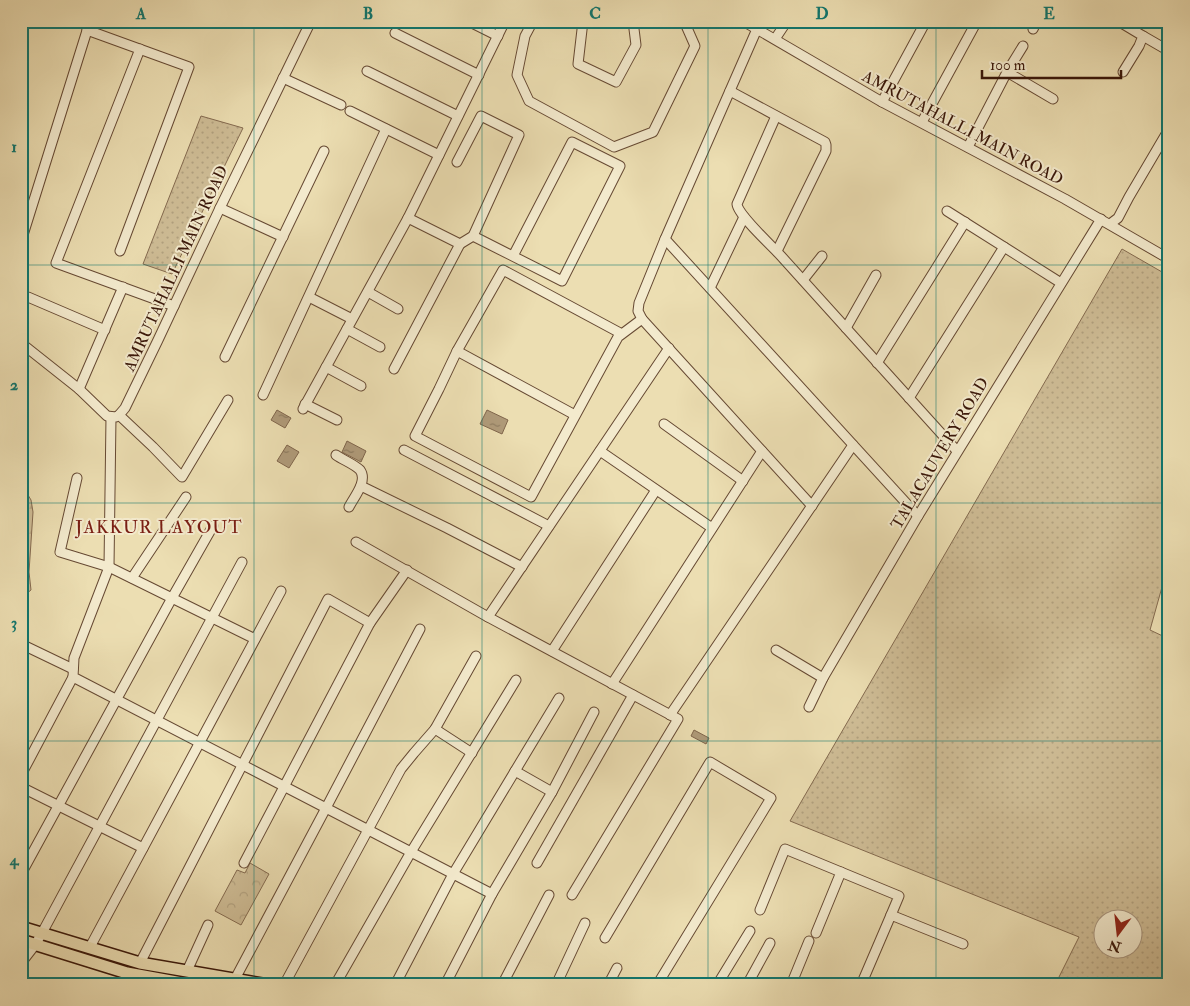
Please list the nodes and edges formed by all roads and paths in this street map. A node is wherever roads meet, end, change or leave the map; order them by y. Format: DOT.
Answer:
graph roads {
  1 [pos="23,21"];
  2 [pos="311,21"];
  3 [pos="468,21"];
  4 [pos="505,21"];
  5 [pos="533,21"];
  6 [pos="583,21"];
  7 [pos="633,21"];
  8 [pos="684,21"];
  9 [pos="743,21"];
  10 [pos="787,21"];
  11 [pos="926,21"];
  12 [pos="977,21"];
  13 [pos="1123,23"];
  14 [pos="88,26"];
  15 [pos="21,28"];
  16 [pos="757,29"];
  17 [pos="395,33"];
  18 [pos="498,36"];
  19 [pos="1143,36"];
  20 [pos="774,39"];
  21 [pos="1023,46"];
  22 [pos="140,49"];
  23 [pos="1169,51"];
  24 [pos="367,71"];
  25 [pos="1007,72"];
  26 [pos="1123,72"];
  27 [pos="479,75"];
  28 [pos="283,78"];
  29 [pos="730,91"];
  30 [pos="1053,99"];
  31 [pos="882,102"];
  32 [pos="341,105"];
  33 [pos="350,111"];
  34 [pos="458,116"];
  35 [pos="776,116"];
  36 [pos="922,122"];
  37 [pos="386,129"];
  38 [pos="1169,129"];
  39 [pos="968,147"];
  40 [pos="324,151"];
  41 [pos="439,156"];
  42 [pos="457,162"];
  43 [pos="220,208"];
  44 [pos="948,211"];
  45 [pos="744,217"];
  46 [pos="408,218"];
  47 [pos="1100,219"];
  48 [pos="965,222"];
  49 [pos="1110,224"];
  50 [pos="23,235"];
  51 [pos="473,236"];
  52 [pos="283,237"];
  53 [pos="665,239"];
  54 [pos="460,244"];
  55 [pos="1004,246"];
  56 [pos="1169,246"];
  57 [pos="120,251"];
  58 [pos="777,252"];
  59 [pos="513,256"];
  60 [pos="822,256"];
  61 [pos="1166,257"];
  62 [pos="876,274"];
  63 [pos="803,280"];
  64 [pos="1061,282"];
  65 [pos="123,287"];
  66 [pos="710,288"];
  67 [pos="368,292"];
  68 [pos="28,297"];
  69 [pos="309,297"];
  70 [pos="174,306"];
  71 [pos="398,309"];
  72 [pos="352,319"];
  73 [pos="642,319"];
  74 [pos="846,328"];
  75 [pos="347,329"];
  76 [pos="105,330"];
  77 [pos="622,334"];
  78 [pos="21,343"];
  79 [pos="380,347"];
  80 [pos="669,348"];
  81 [pos="457,352"];
  82 [pos="225,357"];
  83 [pos="877,363"];
  84 [pos="326,367"];
  85 [pos="394,368"];
  86 [pos="361,386"];
  87 [pos="79,389"];
  88 [pos="263,395"];
  89 [pos="909,398"];
  90 [pos="228,400"];
  91 [pos="575,415"];
  92 [pos="115,416"];
  93 [pos="337,420"];
  94 [pos="664,424"];
  95 [pos="853,444"];
  96 [pos="404,450"];
  97 [pos="600,451"];
  98 [pos="762,451"];
  99 [pos="957,451"];
  100 [pos="336,455"];
  101 [pos="476,467"];
  102 [pos="76,478"];
  103 [pos="743,481"];
  104 [pos="466,482"];
  105 [pos="361,486"];
  106 [pos="656,490"];
  107 [pos="186,497"];
  108 [pos="349,506"];
  109 [pos="812,506"];
  110 [pos="918,516"];
  111 [pos="213,526"];
  112 [pos="549,526"];
  113 [pos="712,528"];
  114 [pos="356,542"];
  115 [pos="242,562"];
  116 [pos="109,567"];
  117 [pos="522,567"];
  118 [pos="407,570"];
  119 [pos="132,578"];
  120 [pos="281,591"];
  121 [pos="172,598"];
  122 [pos="488,617"];
  123 [pos="212,618"];
  124 [pos="370,623"];
  125 [pos="420,629"];
  126 [pos="255,639"];
  127 [pos="21,644"];
  128 [pos="776,650"];
  129 [pos="552,652"];
  130 [pos="476,656"];
  131 [pos="73,673"];
  132 [pos="823,678"];
  133 [pos="516,680"];
  134 [pos="612,684"];
  135 [pos="633,695"];
  136 [pos="559,698"];
  137 [pos="116,700"];
  138 [pos="809,706"];
  139 [pos="594,712"];
  140 [pos="670,715"];
  141 [pos="157,721"];
  142 [pos="435,729"];
  143 [pos="199,743"];
  144 [pos="472,754"];
  145 [pos="242,765"];
  146 [pos="515,771"];
  147 [pos="21,774"];
  148 [pos="284,786"];
  149 [pos="21,787"];
  150 [pos="552,792"];
  151 [pos="59,806"];
  152 [pos="326,808"];
  153 [pos="100,826"];
  154 [pos="368,830"];
  155 [pos="143,848"];
  156 [pos="411,852"];
  157 [pos="244,863"];
  158 [pos="537,863"];
  159 [pos="841,872"];
  160 [pos="21,874"];
  161 [pos="453,874"];
  162 [pos="492,894"];
  163 [pos="549,895"];
  164 [pos="572,895"];
  165 [pos="760,910"];
  166 [pos="891,915"];
  167 [pos="584,924"];
  168 [pos="208,925"];
  169 [pos="21,927"];
  170 [pos="750,931"];
  171 [pos="816,933"];
  172 [pos="42,934"];
  173 [pos="605,938"];
  174 [pos="21,940"];
  175 [pos="809,941"];
  176 [pos="770,943"];
  177 [pos="963,944"];
  178 [pos="35,945"];
  179 [pos="90,947"];
  180 [pos="21,963"];
  181 [pos="140,963"];
  182 [pos="617,968"];
  183 [pos="187,971"];
  184 [pos="235,979"];
  185 [pos="193,985"];
  186 [pos="268,985"];
  187 [pos="284,985"];
  188 [pos="335,985"];
  189 [pos="395,985"];
  190 [pos="445,985"];
  191 [pos="502,985"];
  192 [pos="556,985"];
  193 [pos="608,985"];
  194 [pos="657,985"];
  195 [pos="717,985"];
  196 [pos="747,985"];
  197 [pos="791,985"];
  198 [pos="861,985"];
  1 -- 15 [label="street"];
  2 -- 28 [label="street, AMRUTAHALLI MAIN ROAD"];
  3 -- 18 [label="street"];
  4 -- 18 [label="street"];
  5 -- 8 [label="street"];
  6 -- 7 [label="street"];
  9 -- 16 [label="street, AMRUTAHALLI MAIN ROAD"];
  10 -- 20 [label="street"];
  11 -- 31 [label="street"];
  12 -- 36 [label="street"];
  13 -- 19 [label="street"];
  14 -- 22 [label="street"];
  14 -- 50 [label="street"];
  16 -- 20 [label="street, AMRUTAHALLI MAIN ROAD"];
  16 -- 29 [label="street"];
  17 -- 27 [label="street"];
  18 -- 27 [label="street"];
  19 -- 23 [label="street"];
  19 -- 26 [label="street"];
  20 -- 31 [label="street, AMRUTAHALLI MAIN ROAD"];
  21 -- 25 [label="street"];
  22 -- 57 [label="street"];
  22 -- 65 [label="street"];
  24 -- 34 [label="street"];
  25 -- 30 [label="street"];
  25 -- 39 [label="street"];
  27 -- 34 [label="street"];
  28 -- 32 [label="street"];
  28 -- 43 [label="street, AMRUTAHALLI MAIN ROAD"];
  29 -- 35 [label="street"];
  29 -- 53 [label="street"];
  31 -- 36 [label="street, AMRUTAHALLI MAIN ROAD"];
  33 -- 37 [label="street"];
  34 -- 41 [label="street"];
  35 -- 45 [label="street"];
  35 -- 58 [label="street"];
  36 -- 39 [label="street, AMRUTAHALLI MAIN ROAD"];
  37 -- 41 [label="street"];
  37 -- 69 [label="street"];
  38 -- 49 [label="street"];
  39 -- 47 [label="street, AMRUTAHALLI MAIN ROAD"];
  40 -- 52 [label="street"];
  41 -- 46 [label="street"];
  42 -- 51 [label="street"];
  43 -- 52 [label="street"];
  43 -- 70 [label="street, AMRUTAHALLI MAIN ROAD"];
  44 -- 48 [label="street"];
  45 -- 58 [label="street"];
  45 -- 66 [label="street"];
  46 -- 54 [label="street"];
  46 -- 67 [label="street"];
  47 -- 49 [label="street, AMRUTAHALLI MAIN ROAD"];
  47 -- 64 [label="street, TALACAUVERY ROAD"];
  48 -- 55 [label="street"];
  48 -- 83 [label="street"];
  49 -- 61 [label="street, AMRUTAHALLI MAIN ROAD"];
  51 -- 54 [label="street"];
  51 -- 59 [label="street"];
  52 -- 82 [label="street"];
  53 -- 66 [label="street"];
  53 -- 73 [label="street"];
  54 -- 85 [label="street"];
  55 -- 64 [label="street"];
  55 -- 89 [label="street"];
  56 -- 61 [label="street"];
  58 -- 63 [label="street"];
  59 -- 59 [label="street"];
  60 -- 63 [label="street"];
  62 -- 74 [label="street"];
  63 -- 74 [label="street"];
  64 -- 99 [label="street, TALACAUVERY ROAD"];
  65 -- 70 [label="street"];
  65 -- 76 [label="street"];
  66 -- 95 [label="street"];
  67 -- 71 [label="street"];
  67 -- 72 [label="street"];
  68 -- 76 [label="street"];
  69 -- 72 [label="street"];
  69 -- 88 [label="street"];
  70 -- 92 [label="street, AMRUTAHALLI MAIN ROAD"];
  72 -- 75 [label="street"];
  73 -- 77 [label="street"];
  73 -- 80 [label="street"];
  74 -- 83 [label="street"];
  75 -- 79 [label="street"];
  75 -- 84 [label="street"];
  76 -- 87 [label="street"];
  77 -- 81 [label="street"];
  77 -- 91 [label="street"];
  78 -- 87 [label="street"];
  80 -- 97 [label="street"];
  80 -- 98 [label="street"];
  81 -- 91 [label="street"];
  81 -- 101 [label="street"];
  83 -- 89 [label="street"];
  84 -- 86 [label="street"];
  84 -- 93 [label="street"];
  87 -- 92 [label="street"];
  89 -- 99 [label="street"];
  90 -- 92 [label="street"];
  91 -- 101 [label="street"];
  92 -- 116 [label="street"];
  94 -- 103 [label="street"];
  95 -- 109 [label="street"];
  95 -- 110 [label="street"];
  96 -- 104 [label="street"];
  97 -- 106 [label="street"];
  97 -- 112 [label="street"];
  98 -- 103 [label="street"];
  98 -- 109 [label="street"];
  99 -- 110 [label="street, TALACAUVERY ROAD"];
  100 -- 105 [label="street"];
  101 -- 104 [label="street"];
  102 -- 116 [label="street"];
  103 -- 113 [label="street"];
  104 -- 112 [label="street"];
  105 -- 108 [label="street"];
  105 -- 117 [label="street"];
  106 -- 113 [label="street"];
  106 -- 129 [label="street"];
  107 -- 119 [label="street"];
  109 -- 140 [label="street"];
  110 -- 132 [label="street, TALACAUVERY ROAD"];
  111 -- 121 [label="street"];
  112 -- 117 [label="street"];
  113 -- 134 [label="street"];
  114 -- 118 [label="street"];
  115 -- 123 [label="street"];
  116 -- 119 [label="street"];
  116 -- 131 [label="street"];
  117 -- 122 [label="street"];
  118 -- 122 [label="street"];
  118 -- 124 [label="street"];
  119 -- 121 [label="street"];
  120 -- 126 [label="street"];
  121 -- 123 [label="street"];
  121 -- 137 [label="street"];
  122 -- 129 [label="street"];
  123 -- 126 [label="street"];
  123 -- 141 [label="street"];
  124 -- 145 [label="street"];
  124 -- 148 [label="street"];
  125 -- 152 [label="street"];
  126 -- 143 [label="street"];
  127 -- 131 [label="street"];
  128 -- 132 [label="street"];
  129 -- 134 [label="street"];
  130 -- 142 [label="street"];
  131 -- 137 [label="street"];
  131 -- 147 [label="street"];
  132 -- 138 [label="street, TALACAUVERY ROAD"];
  133 -- 144 [label="street"];
  134 -- 135 [label="street"];
  135 -- 140 [label="street"];
  135 -- 158 [label="street"];
  136 -- 146 [label="street"];
  137 -- 141 [label="street"];
  137 -- 151 [label="street"];
  139 -- 150 [label="street"];
  140 -- 164 [label="street"];
  141 -- 143 [label="street"];
  141 -- 153 [label="street"];
  142 -- 144 [label="street"];
  142 -- 154 [label="street"];
  143 -- 145 [label="street"];
  143 -- 155 [label="street"];
  144 -- 156 [label="street"];
  145 -- 148 [label="street"];
  145 -- 181 [label="street"];
  146 -- 150 [label="street"];
  146 -- 161 [label="street"];
  148 -- 152 [label="street"];
  148 -- 157 [label="street"];
  149 -- 151 [label="street"];
  150 -- 162 [label="street"];
  151 -- 153 [label="street"];
  151 -- 160 [label="street"];
  152 -- 154 [label="street"];
  152 -- 184 [label="street"];
  153 -- 155 [label="street"];
  153 -- 172 [label="street"];
  154 -- 156 [label="street"];
  154 -- 187 [label="street"];
  155 -- 179 [label="street"];
  156 -- 161 [label="street"];
  156 -- 188 [label="street"];
  159 -- 165 [label="street"];
  159 -- 166 [label="street"];
  159 -- 171 [label="street"];
  161 -- 162 [label="street"];
  161 -- 189 [label="street"];
  162 -- 190 [label="street"];
  163 -- 191 [label="street"];
  166 -- 177 [label="street"];
  166 -- 198 [label="street"];
  167 -- 192 [label="street"];
  168 -- 183 [label="street"];
  169 -- 172 [label="main road"];
  170 -- 195 [label="street"];
  172 -- 178 [label="street"];
  172 -- 179 [label="main road"];
  173 -- 194 [label="street"];
  174 -- 178 [label="main road"];
  175 -- 197 [label="street"];
  176 -- 196 [label="street"];
  178 -- 180 [label="street"];
  178 -- 185 [label="main road"];
  179 -- 181 [label="main road"];
  181 -- 183 [label="main road"];
  182 -- 193 [label="street"];
  183 -- 184 [label="main road"];
  184 -- 186 [label="main road"];
}
